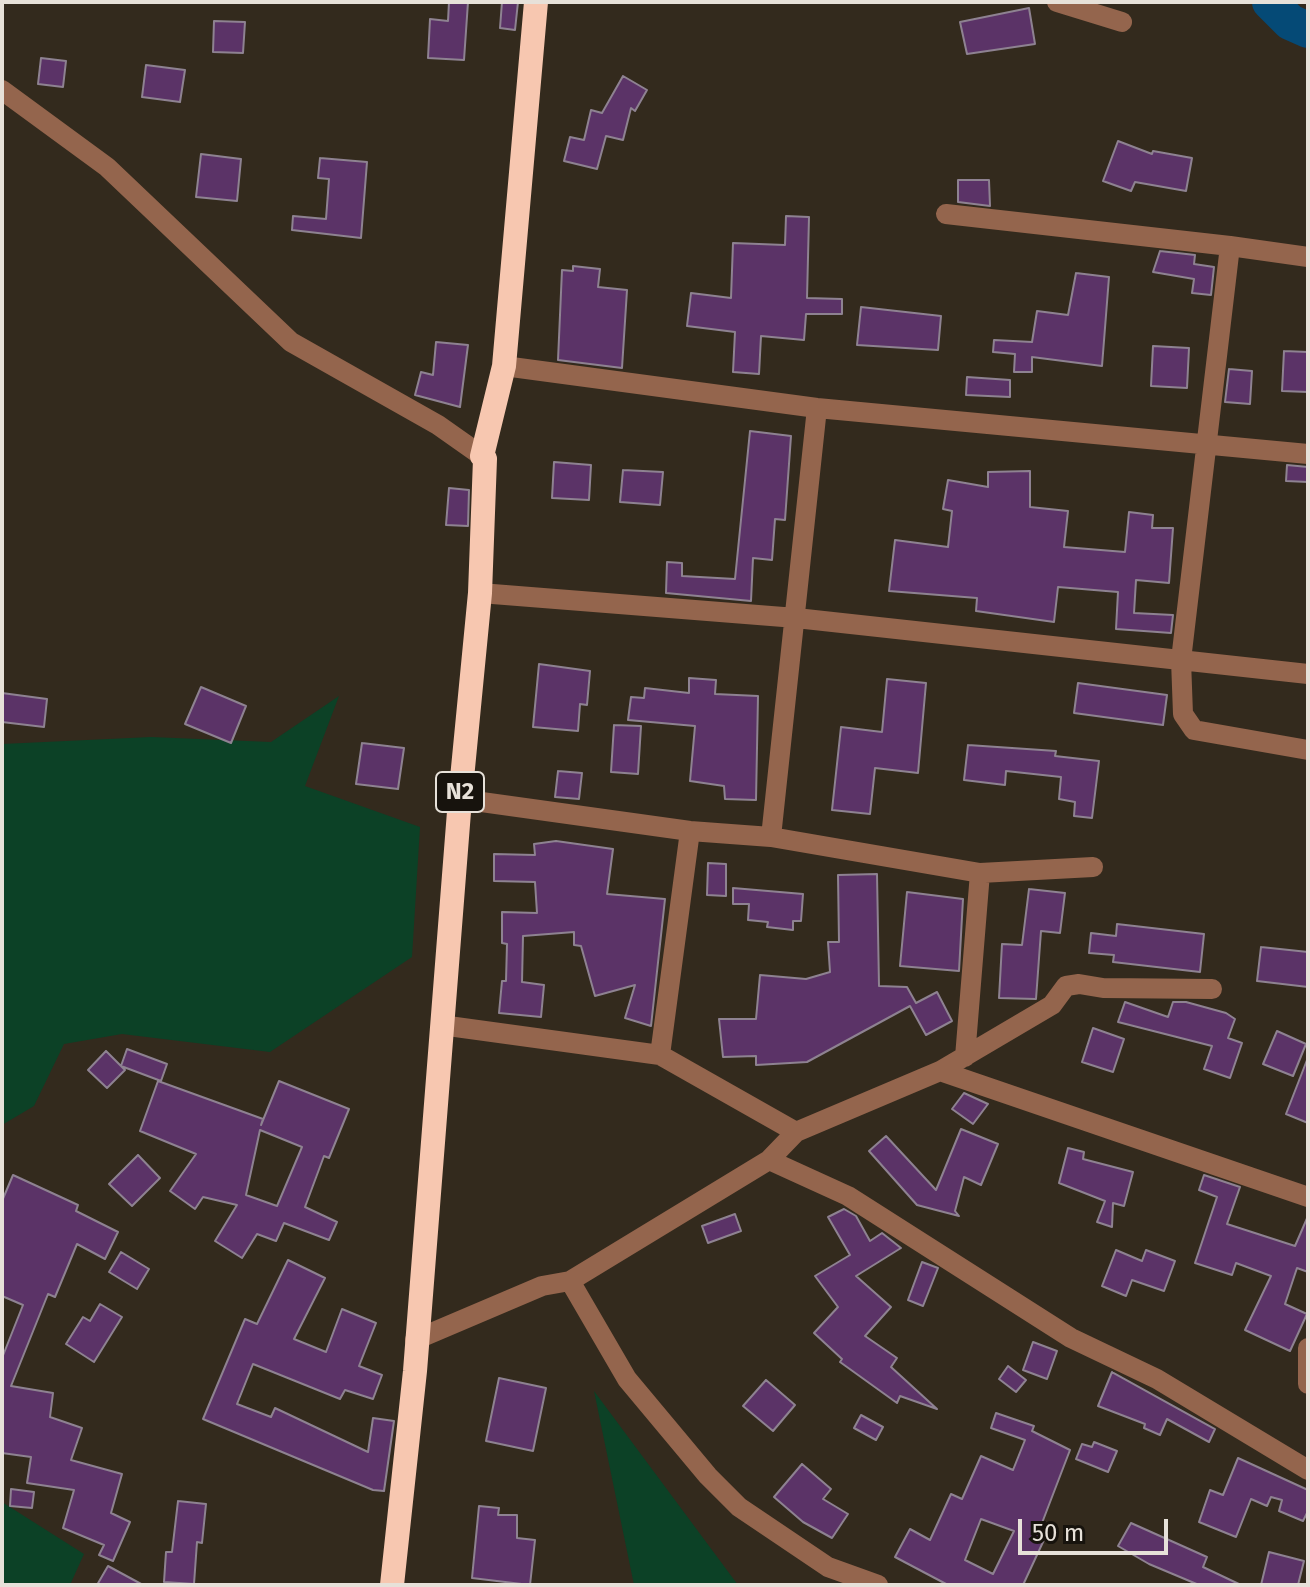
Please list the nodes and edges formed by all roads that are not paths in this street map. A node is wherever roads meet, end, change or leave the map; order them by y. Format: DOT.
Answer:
graph roads {
  1 [pos="536,2"];
  2 [pos="1057,2"];
  3 [pos="1122,22"];
  4 [pos="2,90"];
  5 [pos="946,214"];
  6 [pos="1230,246"];
  7 [pos="1308,257"];
  8 [pos="504,366"];
  9 [pos="817,408"];
  10 [pos="1205,443"];
  11 [pos="1308,454"];
  12 [pos="482,456"];
  13 [pos="480,593"];
  14 [pos="796,618"];
  15 [pos="1181,660"];
  16 [pos="1308,674"];
  17 [pos="1308,750"];
  18 [pos="460,799"];
  19 [pos="690,831"];
  20 [pos="771,837"];
  21 [pos="1093,867"];
  22 [pos="980,873"];
  23 [pos="1212,989"];
  24 [pos="441,1025"];
  25 [pos="660,1055"];
  26 [pos="965,1057"];
  27 [pos="940,1071"];
  28 [pos="796,1132"];
  29 [pos="769,1160"];
  30 [pos="1308,1197"];
  31 [pos="570,1281"];
  32 [pos="415,1340"];
  33 [pos="1308,1348"];
  34 [pos="1308,1384"];
  35 [pos="1308,1470"];
  36 [pos="392,1585"];
  37 [pos="878,1585"];
  1 -- 8 [label="highway, N2"];
  2 -- 3 [label="street"];
  4 -- 12 [label="street"];
  5 -- 6 [label="street"];
  6 -- 7 [label="street"];
  6 -- 10 [label="street"];
  8 -- 9 [label="street"];
  8 -- 12 [label="highway, N2"];
  9 -- 10 [label="street"];
  9 -- 14 [label="street"];
  10 -- 11 [label="street"];
  10 -- 15 [label="street"];
  12 -- 13 [label="highway, N2"];
  13 -- 14 [label="street"];
  13 -- 18 [label="highway, N2"];
  14 -- 15 [label="street"];
  14 -- 20 [label="street"];
  15 -- 16 [label="street"];
  15 -- 17 [label="street"];
  18 -- 19 [label="street"];
  18 -- 24 [label="highway, N2"];
  19 -- 20 [label="street"];
  19 -- 25 [label="street"];
  20 -- 22 [label="street"];
  21 -- 22 [label="street"];
  22 -- 26 [label="street"];
  23 -- 26 [label="street"];
  24 -- 25 [label="street"];
  24 -- 32 [label="highway, N2"];
  25 -- 28 [label="street"];
  26 -- 27 [label="street"];
  27 -- 28 [label="street"];
  27 -- 30 [label="street"];
  28 -- 29 [label="street"];
  29 -- 31 [label="street"];
  29 -- 35 [label="street"];
  31 -- 32 [label="street"];
  31 -- 37 [label="street"];
  32 -- 36 [label="highway, N2"];
  33 -- 34 [label="street"];
}
